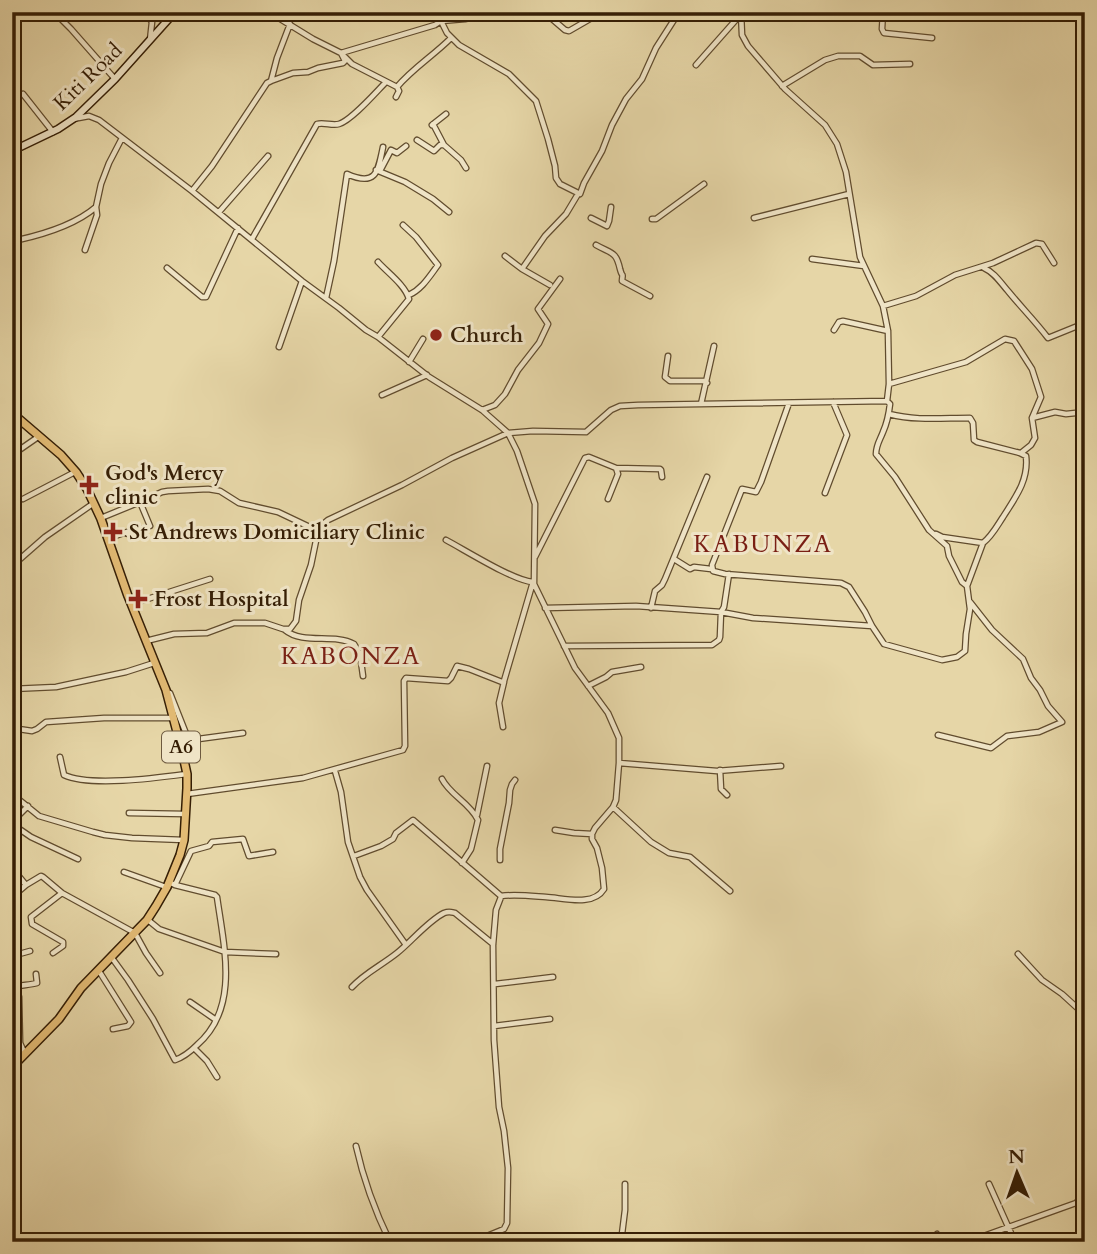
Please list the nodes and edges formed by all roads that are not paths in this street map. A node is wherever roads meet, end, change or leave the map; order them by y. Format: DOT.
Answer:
graph roads {
  1 [pos="54,12"];
  2 [pos="145,12"];
  3 [pos="175,12"];
  4 [pos="269,12"];
  5 [pos="497,12"];
  6 [pos="544,12"];
  7 [pos="602,12"];
  8 [pos="679,12"];
  9 [pos="883,12"];
  10 [pos="742,13"];
  11 [pos="442,21"];
  12 [pos="289,24"];
  13 [pos="12,25"];
  14 [pos="451,38"];
  15 [pos="932,38"];
  16 [pos="150,41"];
  17 [pos="17,49"];
  18 [pos="341,53"];
  19 [pos="910,64"];
  20 [pos="696,65"];
  21 [pos="115,79"];
  22 [pos="271,80"];
  23 [pos="386,82"];
  24 [pos="782,86"];
  25 [pos="397,87"];
  26 [pos="23,94"];
  27 [pos="396,97"];
  28 [pos="446,114"];
  29 [pos="72,119"];
  30 [pos="53,132"];
  31 [pos="122,138"];
  32 [pos="417,140"];
  33 [pos="444,145"];
  34 [pos="406,146"];
  35 [pos="383,147"];
  36 [pos="12,151"];
  37 [pos="268,156"];
  38 [pos="466,168"];
  39 [pos="376,170"];
  40 [pos="705,184"];
  41 [pos="192,191"];
  42 [pos="578,194"];
  43 [pos="849,194"];
  44 [pos="96,207"];
  45 [pos="611,207"];
  46 [pos="219,212"];
  47 [pos="449,212"];
  48 [pos="754,218"];
  49 [pos="591,219"];
  50 [pos="652,219"];
  51 [pos="404,225"];
  52 [pos="238,228"];
  53 [pos="252,239"];
  54 [pos="18,240"];
  55 [pos="597,245"];
  56 [pos="85,250"];
  57 [pos="505,256"];
  58 [pos="812,259"];
  59 [pos="378,262"];
  60 [pos="1055,263"];
  61 [pos="864,266"];
  62 [pos="983,267"];
  63 [pos="167,268"];
  64 [pos="522,269"];
  65 [pos="551,278"];
  66 [pos="560,279"];
  67 [pos="302,281"];
  68 [pos="551,285"];
  69 [pos="550,293"];
  70 [pos="409,295"];
  71 [pos="650,296"];
  72 [pos="326,298"];
  73 [pos="883,306"];
  74 [pos="1085,323"];
  75 [pos="834,330"];
  76 [pos="888,331"];
  77 [pos="378,337"];
  78 [pos="423,339"];
  79 [pos="714,345"];
  80 [pos="279,346"];
  81 [pos="668,356"];
  82 [pos="409,362"];
  83 [pos="427,375"];
  84 [pos="706,383"];
  85 [pos="889,384"];
  86 [pos="382,395"];
  87 [pos="887,401"];
  88 [pos="833,402"];
  89 [pos="789,403"];
  90 [pos="701,404"];
  91 [pos="482,410"];
  92 [pos="1084,412"];
  93 [pos="12,413"];
  94 [pos="888,414"];
  95 [pos="1032,418"];
  96 [pos="1085,423"];
  97 [pos="508,433"];
  98 [pos="38,437"];
  99 [pos="1020,453"];
  100 [pos="12,455"];
  101 [pos="616,468"];
  102 [pos="76,471"];
  103 [pos="662,477"];
  104 [pos="707,477"];
  105 [pos="825,494"];
  106 [pos="23,499"];
  107 [pos="608,499"];
  108 [pos="140,502"];
  109 [pos="94,503"];
  110 [pos="101,519"];
  111 [pos="929,530"];
  112 [pos="318,531"];
  113 [pos="108,539"];
  114 [pos="446,540"];
  115 [pos="983,543"];
  116 [pos="534,559"];
  117 [pos="674,559"];
  118 [pos="12,566"];
  119 [pos="712,569"];
  120 [pos="729,574"];
  121 [pos="210,579"];
  122 [pos="533,582"];
  123 [pos="967,586"];
  124 [pos="129,600"];
  125 [pos="970,601"];
  126 [pos="545,608"];
  127 [pos="651,608"];
  128 [pos="721,612"];
  129 [pos="872,626"];
  130 [pos="285,630"];
  131 [pos="145,642"];
  132 [pos="564,646"];
  133 [pos="155,666"];
  134 [pos="641,667"];
  135 [pos="363,676"];
  136 [pos="505,681"];
  137 [pos="588,686"];
  138 [pos="12,689"];
  139 [pos="174,718"];
  140 [pos="503,727"];
  141 [pos="12,728"];
  142 [pos="243,733"];
  143 [pos="939,735"];
  144 [pos="60,757"];
  145 [pos="619,763"];
  146 [pos="487,765"];
  147 [pos="782,766"];
  148 [pos="335,771"];
  149 [pos="720,771"];
  150 [pos="187,774"];
  151 [pos="12,775"];
  152 [pos="442,779"];
  153 [pos="515,780"];
  154 [pos="12,785"];
  155 [pos="12,794"];
  156 [pos="187,794"];
  157 [pos="727,795"];
  158 [pos="28,806"];
  159 [pos="613,807"];
  160 [pos="129,813"];
  161 [pos="186,814"];
  162 [pos="477,816"];
  163 [pos="12,822"];
  164 [pos="555,830"];
  165 [pos="592,834"];
  166 [pos="184,840"];
  167 [pos="274,852"];
  168 [pos="354,856"];
  169 [pos="78,859"];
  170 [pos="500,860"];
  171 [pos="462,863"];
  172 [pos="12,868"];
  173 [pos="124,872"];
  174 [pos="26,885"];
  175 [pos="170,885"];
  176 [pos="730,891"];
  177 [pos="62,893"];
  178 [pos="12,897"];
  179 [pos="501,897"];
  180 [pos="147,920"];
  181 [pos="135,933"];
  182 [pos="406,944"];
  183 [pos="494,944"];
  184 [pos="30,951"];
  185 [pos="225,952"];
  186 [pos="53,953"];
  187 [pos="276,954"];
  188 [pos="1018,954"];
  189 [pos="12,956"];
  190 [pos="112,958"];
  191 [pos="99,971"];
  192 [pos="160,973"];
  193 [pos="36,974"];
  194 [pos="553,977"];
  195 [pos="495,984"];
  196 [pos="13,987"];
  197 [pos="352,987"];
  198 [pos="190,1002"];
  199 [pos="1085,1015"];
  200 [pos="550,1019"];
  201 [pos="216,1020"];
  202 [pos="494,1026"];
  203 [pos="113,1030"];
  204 [pos="194,1048"];
  205 [pos="25,1054"];
  206 [pos="12,1067"];
  207 [pos="217,1077"];
  208 [pos="356,1146"];
  209 [pos="625,1184"];
  210 [pos="989,1184"];
  211 [pos="1085,1193"];
  212 [pos="1009,1227"];
  213 [pos="937,1234"];
  214 [pos="390,1242"];
  215 [pos="485,1242"];
  216 [pos="621,1242"];
  217 [pos="942,1242"];
  218 [pos="967,1242"];
  219 [pos="1015,1242"];
  1 -- 21 [label="street"];
  2 -- 16 [label="street"];
  3 -- 16 [label="street, Kiti Road"];
  4 -- 12 [label="street"];
  5 -- 11 [label="street"];
  6 -- 7 [label="street"];
  8 -- 42 [label="street"];
  9 -- 15 [label="street"];
  10 -- 20 [label="street"];
  10 -- 24 [label="street"];
  11 -- 14 [label="street"];
  11 -- 18 [label="street"];
  12 -- 18 [label="street"];
  12 -- 22 [label="street"];
  13 -- 17 [label="street"];
  14 -- 25 [label="street"];
  14 -- 42 [label="street"];
  16 -- 21 [label="street, Kiti Road"];
  18 -- 22 [label="street"];
  18 -- 23 [label="street"];
  19 -- 24 [label="street"];
  21 -- 29 [label="street, Kiti Road"];
  22 -- 41 [label="street"];
  23 -- 25 [label="street"];
  23 -- 53 [label="street"];
  24 -- 43 [label="street"];
  25 -- 27 [label="street"];
  26 -- 30 [label="street"];
  28 -- 33 [label="street"];
  29 -- 30 [label="street, Kiti Road"];
  29 -- 31 [label="street"];
  30 -- 36 [label="street, Kiti Road"];
  31 -- 41 [label="street"];
  31 -- 44 [label="street"];
  32 -- 33 [label="street"];
  33 -- 38 [label="street"];
  34 -- 39 [label="street"];
  35 -- 39 [label="street"];
  37 -- 46 [label="street"];
  39 -- 47 [label="street"];
  39 -- 72 [label="street"];
  40 -- 50 [label="street"];
  41 -- 46 [label="street"];
  42 -- 64 [label="street"];
  43 -- 48 [label="street"];
  43 -- 61 [label="street"];
  44 -- 54 [label="street"];
  44 -- 56 [label="street"];
  45 -- 49 [label="street"];
  46 -- 52 [label="street"];
  51 -- 70 [label="street"];
  52 -- 53 [label="street"];
  52 -- 63 [label="street"];
  53 -- 67 [label="street"];
  55 -- 71 [label="street"];
  57 -- 64 [label="street"];
  58 -- 61 [label="street"];
  59 -- 70 [label="street"];
  60 -- 62 [label="street"];
  61 -- 73 [label="street"];
  62 -- 73 [label="street"];
  62 -- 74 [label="street"];
  64 -- 68 [label="street"];
  65 -- 68 [label="street"];
  66 -- 69 [label="street"];
  67 -- 72 [label="street"];
  67 -- 80 [label="street"];
  68 -- 69 [label="street"];
  69 -- 91 [label="street"];
  70 -- 77 [label="street"];
  72 -- 77 [label="street"];
  73 -- 76 [label="street"];
  75 -- 76 [label="street"];
  76 -- 85 [label="street"];
  77 -- 82 [label="street"];
  78 -- 82 [label="street"];
  79 -- 84 [label="street"];
  81 -- 84 [label="street"];
  82 -- 83 [label="street"];
  83 -- 86 [label="street"];
  83 -- 91 [label="street"];
  84 -- 90 [label="street"];
  85 -- 87 [label="street"];
  85 -- 95 [label="street"];
  87 -- 88 [label="street"];
  87 -- 94 [label="street"];
  88 -- 89 [label="street"];
  88 -- 105 [label="street"];
  89 -- 90 [label="street"];
  89 -- 119 [label="street"];
  90 -- 97 [label="street"];
  91 -- 97 [label="street"];
  92 -- 95 [label="street"];
  92 -- 96 [label="street"];
  93 -- 98 [label="main road, A6"];
  94 -- 99 [label="street"];
  94 -- 111 [label="street"];
  95 -- 99 [label="street"];
  97 -- 112 [label="street"];
  97 -- 116 [label="street"];
  98 -- 100 [label="street"];
  98 -- 102 [label="main road, A6"];
  99 -- 115 [label="street"];
  101 -- 103 [label="street"];
  101 -- 107 [label="street"];
  101 -- 116 [label="street"];
  102 -- 106 [label="street"];
  102 -- 109 [label="main road, A6"];
  104 -- 117 [label="street"];
  108 -- 110 [label="street"];
  108 -- 112 [label="street"];
  108 -- 113 [label="street"];
  109 -- 110 [label="main road, A6"];
  109 -- 118 [label="street"];
  110 -- 113 [label="main road, A6"];
  111 -- 115 [label="street"];
  111 -- 123 [label="street"];
  112 -- 130 [label="street"];
  113 -- 124 [label="main road, A6"];
  114 -- 122 [label="street"];
  115 -- 123 [label="street"];
  116 -- 122 [label="street"];
  117 -- 119 [label="street"];
  117 -- 127 [label="street"];
  119 -- 120 [label="street"];
  120 -- 128 [label="street"];
  120 -- 129 [label="street"];
  121 -- 124 [label="street"];
  122 -- 126 [label="street"];
  122 -- 136 [label="street"];
  123 -- 125 [label="street"];
  124 -- 131 [label="main road, A6"];
  125 -- 129 [label="street"];
  125 -- 143 [label="street"];
  126 -- 127 [label="street"];
  126 -- 132 [label="street"];
  127 -- 128 [label="street"];
  128 -- 129 [label="street"];
  128 -- 132 [label="street"];
  130 -- 131 [label="street"];
  130 -- 135 [label="street"];
  131 -- 133 [label="main road, A6"];
  132 -- 137 [label="street"];
  133 -- 138 [label="street"];
  133 -- 139 [label="main road, A6"];
  133 -- 142 [label="street"];
  134 -- 137 [label="street"];
  136 -- 140 [label="street"];
  136 -- 148 [label="street"];
  137 -- 145 [label="street"];
  139 -- 141 [label="street"];
  139 -- 150 [label="main road, A6"];
  144 -- 150 [label="street"];
  145 -- 149 [label="street"];
  145 -- 159 [label="street"];
  146 -- 162 [label="street"];
  147 -- 149 [label="street"];
  148 -- 156 [label="street"];
  148 -- 168 [label="street"];
  149 -- 157 [label="street"];
  150 -- 156 [label="main road, A6"];
  151 -- 154 [label="street"];
  152 -- 162 [label="street"];
  153 -- 170 [label="street"];
  155 -- 158 [label="street"];
  156 -- 161 [label="main road, A6"];
  158 -- 163 [label="street"];
  158 -- 166 [label="street"];
  159 -- 165 [label="street"];
  159 -- 176 [label="street"];
  160 -- 161 [label="street"];
  161 -- 166 [label="main road, A6"];
  162 -- 171 [label="street"];
  163 -- 169 [label="street"];
  164 -- 165 [label="street"];
  165 -- 179 [label="street"];
  166 -- 175 [label="main road, A6"];
  167 -- 175 [label="street"];
  168 -- 171 [label="street"];
  168 -- 182 [label="street"];
  171 -- 179 [label="street"];
  172 -- 174 [label="street"];
  173 -- 175 [label="street"];
  174 -- 177 [label="street"];
  174 -- 178 [label="street"];
  175 -- 180 [label="main road, A6"];
  175 -- 185 [label="street"];
  177 -- 181 [label="street"];
  177 -- 186 [label="street"];
  179 -- 183 [label="street"];
  180 -- 181 [label="main road, A6"];
  180 -- 185 [label="street"];
  181 -- 190 [label="main road, A6"];
  181 -- 192 [label="street"];
  182 -- 183 [label="street"];
  182 -- 197 [label="street"];
  183 -- 195 [label="street"];
  184 -- 189 [label="street"];
  185 -- 187 [label="street"];
  185 -- 201 [label="street"];
  188 -- 199 [label="street"];
  190 -- 191 [label="main road, A6"];
  190 -- 204 [label="street"];
  191 -- 203 [label="street"];
  191 -- 205 [label="main road, A6"];
  193 -- 196 [label="street"];
  194 -- 195 [label="street"];
  195 -- 202 [label="street"];
  196 -- 205 [label="street"];
  198 -- 201 [label="street"];
  200 -- 202 [label="street"];
  201 -- 204 [label="street"];
  202 -- 215 [label="street"];
  204 -- 207 [label="street"];
  205 -- 206 [label="main road, A6"];
  208 -- 214 [label="street"];
  209 -- 216 [label="street"];
  210 -- 212 [label="street"];
  211 -- 212 [label="street"];
  212 -- 218 [label="street"];
  212 -- 219 [label="street"];
  213 -- 217 [label="street"];
}
